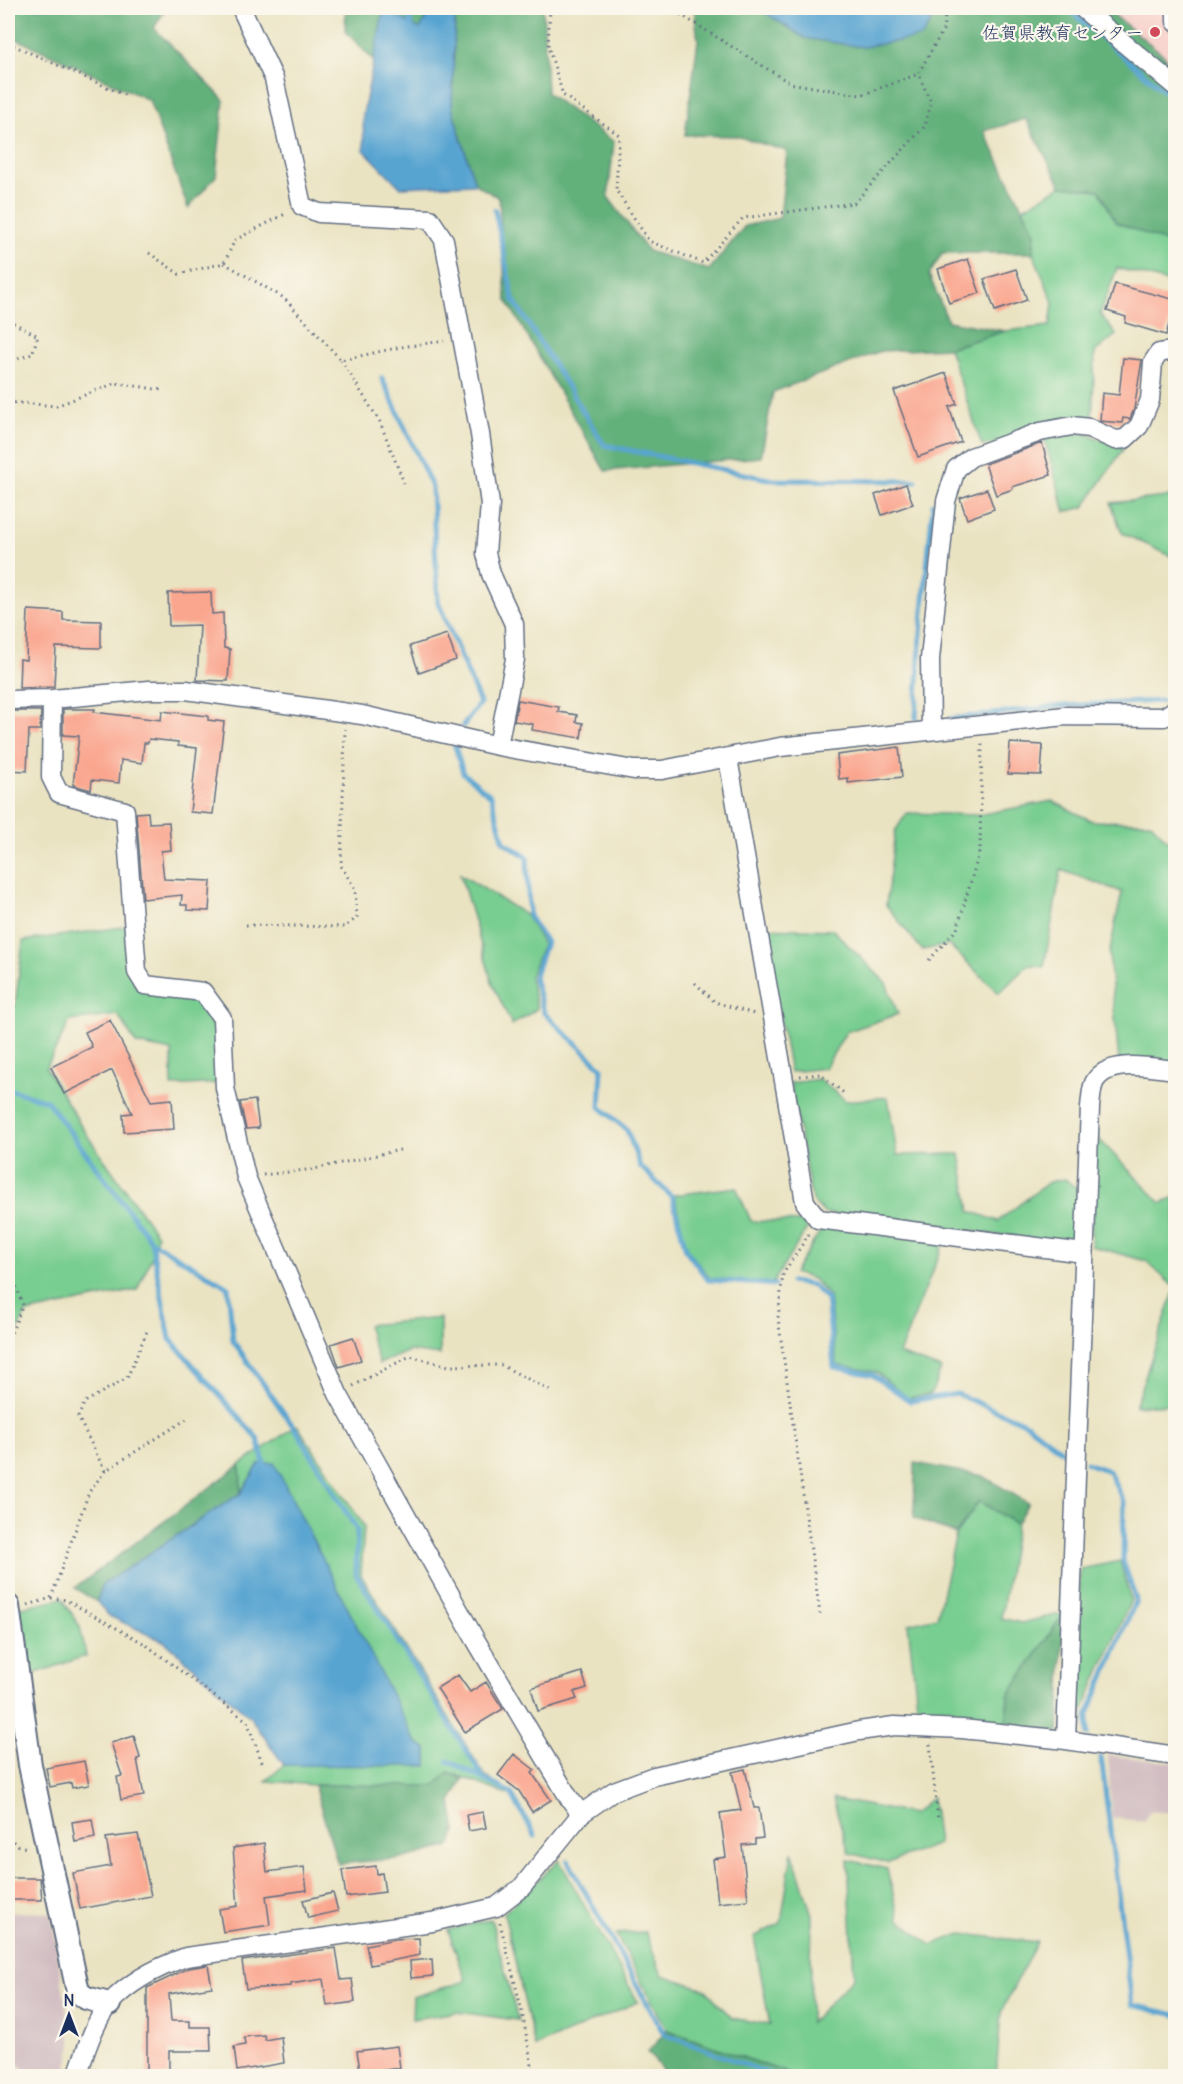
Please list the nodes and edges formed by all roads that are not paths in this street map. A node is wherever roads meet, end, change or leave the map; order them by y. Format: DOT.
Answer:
graph roads {
  1 [pos="241,8"];
  2 [pos="1082,8"];
  3 [pos="1176,9"];
  4 [pos="1176,22"];
  5 [pos="1176,87"];
  6 [pos="1176,350"];
  7 [pos="52,699"];
  8 [pos="8,700"];
  9 [pos="1172,718"];
  10 [pos="931,730"];
  11 [pos="498,746"];
  12 [pos="728,758"];
  13 [pos="1176,1070"];
  14 [pos="1084,1253"];
  15 [pos="8,1608"];
  16 [pos="1066,1740"];
  17 [pos="1176,1756"];
  18 [pos="582,1814"];
  19 [pos="109,2004"];
  20 [pos="77,2076"];
  1 -- 11 [label="street"];
  2 -- 5 [label="street"];
  3 -- 4 [label="street"];
  6 -- 10 [label="street"];
  7 -- 8 [label="street"];
  7 -- 11 [label="street"];
  7 -- 18 [label="street"];
  9 -- 10 [label="street"];
  10 -- 12 [label="street"];
  11 -- 12 [label="street"];
  12 -- 14 [label="street"];
  13 -- 14 [label="street"];
  14 -- 16 [label="street"];
  15 -- 19 [label="street"];
  16 -- 17 [label="street"];
  16 -- 18 [label="street"];
  18 -- 19 [label="street"];
  19 -- 20 [label="street"];
}
